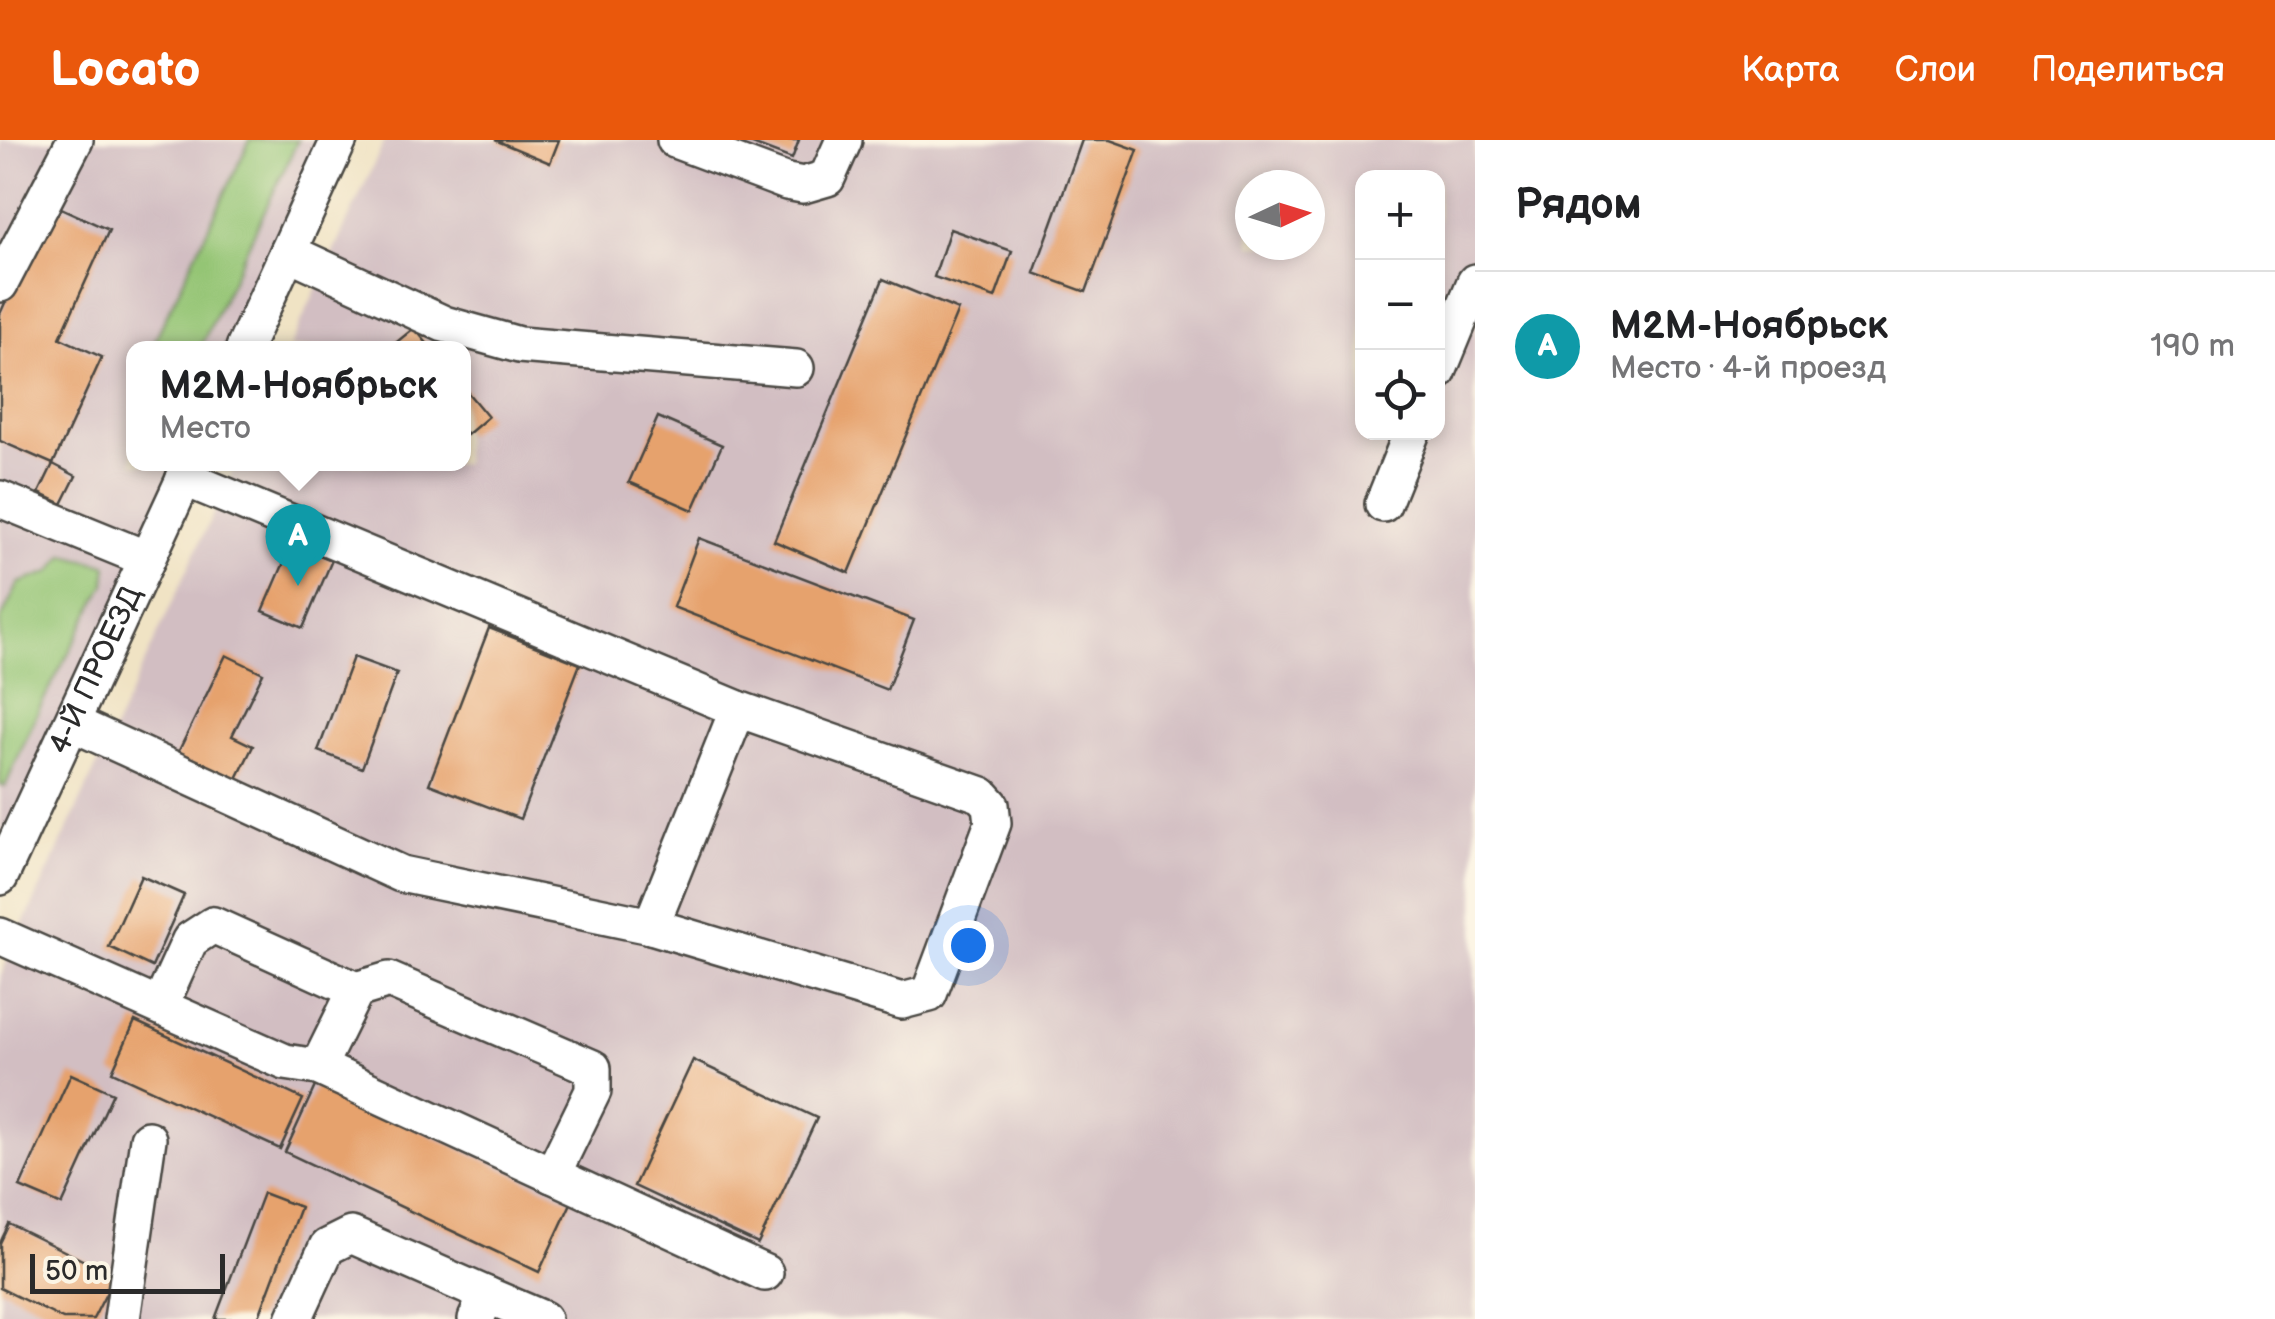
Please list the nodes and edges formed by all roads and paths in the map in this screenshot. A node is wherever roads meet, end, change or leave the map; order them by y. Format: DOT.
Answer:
graph roads {
  1 [pos="75,140"];
  2 [pos="340,140"];
  3 [pos="676,140"];
  4 [pos="844,140"];
  5 [pos="288,252"];
  6 [pos="1475,282"];
  7 [pos="0,284"];
  8 [pos="247,341"];
  9 [pos="1445,355"];
  10 [pos="796,368"];
  11 [pos="1409,440"];
  12 [pos="187,471"];
  13 [pos="0,499"];
  14 [pos="1383,504"];
  15 [pos="147,559"];
  16 [pos="738,709"];
  17 [pos="72,722"];
  18 [pos="0,877"];
  19 [pos="651,926"];
  20 [pos="0,936"];
  21 [pos="356,990"];
  22 [pos="160,1006"];
  23 [pos="318,1067"];
  24 [pos="148,1139"];
  25 [pos="552,1175"];
  26 [pos="765,1273"];
  27 [pos="482,1307"];
  28 [pos="122,1319"];
  29 [pos="294,1319"];
  30 [pos="543,1319"];
  1 -- 7 [label="street"];
  2 -- 5 [label="street"];
  3 -- 4 [label="street"];
  5 -- 8 [label="street"];
  5 -- 10 [label="street"];
  6 -- 9 [label="street"];
  11 -- 14 [label="street"];
  12 -- 15 [label="street, 4-Й ПРОЕЗД"];
  12 -- 16 [label="street"];
  13 -- 15 [label="street"];
  15 -- 17 [label="street, 4-Й ПРОЕЗД"];
  16 -- 19 [label="street"];
  16 -- 19 [label="street"];
  17 -- 18 [label="street, 4-Й ПРОЕЗД"];
  17 -- 19 [label="street"];
  20 -- 22 [label="street"];
  21 -- 22 [label="street"];
  21 -- 23 [label="street"];
  21 -- 25 [label="street"];
  22 -- 23 [label="street"];
  23 -- 25 [label="street"];
  24 -- 28 [label="street"];
  25 -- 26 [label="street"];
  27 -- 29 [label="street"];
  27 -- 30 [label="street"];
}
